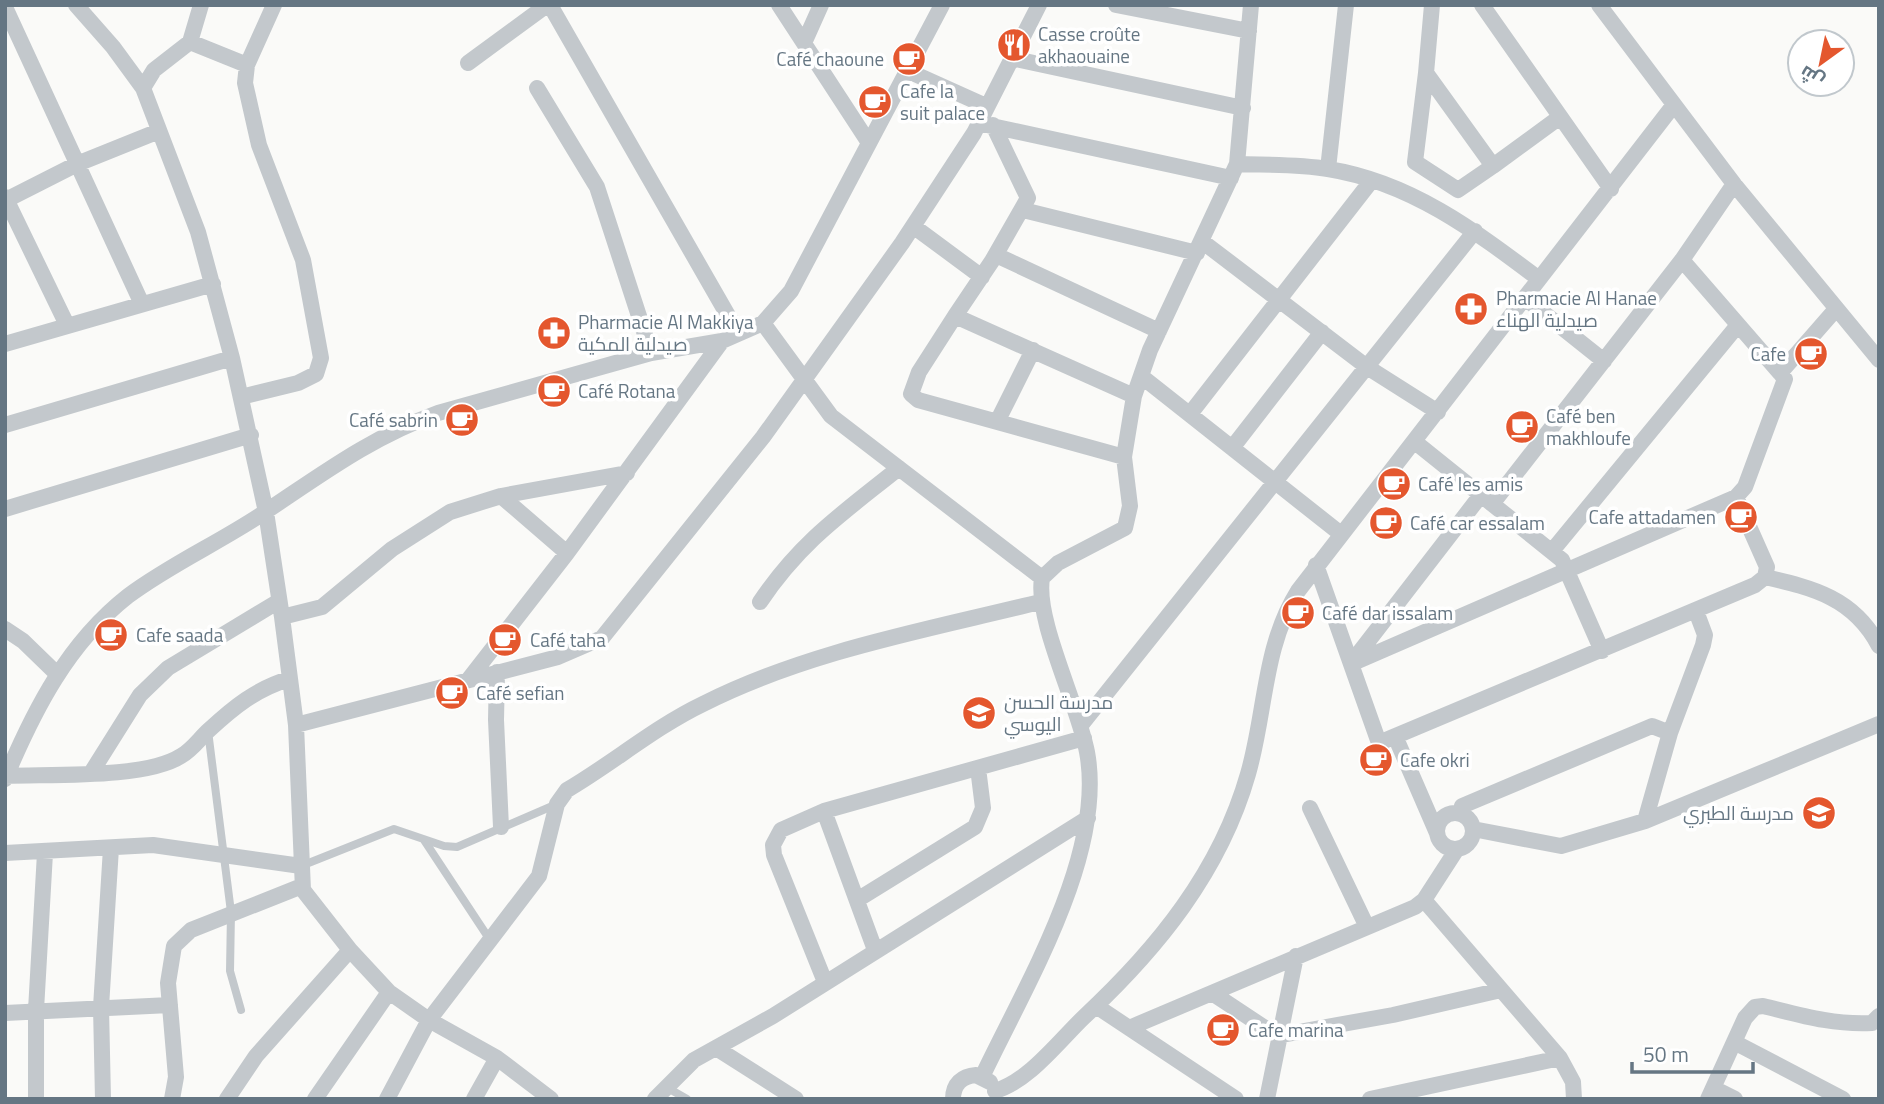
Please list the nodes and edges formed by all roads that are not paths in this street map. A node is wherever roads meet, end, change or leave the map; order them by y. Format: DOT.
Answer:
graph roads {
  1 [pos="76,5"];
  2 [pos="201,5"];
  3 [pos="274,5"];
  4 [pos="548,5"];
  5 [pos="779,5"];
  6 [pos="821,5"];
  7 [pos="942,5"];
  8 [pos="1039,5"];
  9 [pos="1116,5"];
  10 [pos="1251,5"];
  11 [pos="1346,5"];
  12 [pos="1433,5"];
  13 [pos="1482,5"];
  14 [pos="1599,5"];
  15 [pos="5,7"];
  16 [pos="1249,31"];
  17 [pos="190,42"];
  18 [pos="804,43"];
  19 [pos="1011,58"];
  20 [pos="468,63"];
  21 [pos="247,65"];
  22 [pos="906,69"];
  23 [pos="1426,73"];
  24 [pos="143,88"];
  25 [pos="537,88"];
  26 [pos="986,106"];
  27 [pos="1673,106"];
  28 [pos="1243,108"];
  29 [pos="1560,117"];
  30 [pos="985,124"];
  31 [pos="159,131"];
  32 [pos="869,143"];
  33 [pos="77,164"];
  34 [pos="1493,166"];
  35 [pos="1328,169"];
  36 [pos="1234,171"];
  37 [pos="1372,180"];
  38 [pos="1734,184"];
  39 [pos="1611,189"];
  40 [pos="6,198"];
  41 [pos="1023,210"];
  42 [pos="913,226"];
  43 [pos="1475,231"];
  44 [pos="1200,247"];
  45 [pos="996,256"];
  46 [pos="1682,260"];
  47 [pos="982,277"];
  48 [pos="1539,279"];
  49 [pos="212,284"];
  50 [pos="1525,298"];
  51 [pos="1280,301"];
  52 [pos="141,302"];
  53 [pos="1836,309"];
  54 [pos="955,316"];
  55 [pos="763,323"];
  56 [pos="67,325"];
  57 [pos="1738,325"];
  58 [pos="1158,331"];
  59 [pos="1322,332"];
  60 [pos="738,333"];
  61 [pos="722,341"];
  62 [pos="5,344"];
  63 [pos="1034,350"];
  64 [pos="651,353"];
  65 [pos="232,358"];
  66 [pos="1879,360"];
  67 [pos="1604,361"];
  68 [pos="1367,367"];
  69 [pos="1780,373"];
  70 [pos="1141,376"];
  71 [pos="804,382"];
  72 [pos="1134,396"];
  73 [pos="241,397"];
  74 [pos="1438,412"];
  75 [pos="1190,414"];
  76 [pos="999,420"];
  77 [pos="5,425"];
  78 [pos="251,435"];
  79 [pos="1415,442"];
  80 [pos="1232,448"];
  81 [pos="1124,457"];
  82 [pos="899,468"];
  83 [pos="626,472"];
  84 [pos="1276,483"];
  85 [pos="501,496"];
  86 [pos="1736,497"];
  87 [pos="1486,499"];
  88 [pos="5,509"];
  89 [pos="266,512"];
  90 [pos="1341,534"];
  91 [pos="1552,551"];
  92 [pos="567,553"];
  93 [pos="1316,565"];
  94 [pos="1566,570"];
  95 [pos="1765,577"];
  96 [pos="1042,578"];
  97 [pos="279,601"];
  98 [pos="760,602"];
  99 [pos="1040,602"];
  100 [pos="1696,611"];
  101 [pos="282,617"];
  102 [pos="5,629"];
  103 [pos="1879,646"];
  104 [pos="1602,651"];
  105 [pos="1351,664"];
  106 [pos="497,672"];
  107 [pos="57,674"];
  108 [pos="289,678"];
  109 [pos="469,679"];
  110 [pos="1879,724"];
  111 [pos="296,725"];
  112 [pos="208,731"];
  113 [pos="1083,732"];
  114 [pos="1670,733"];
  115 [pos="1395,736"];
  116 [pos="978,768"];
  117 [pos="91,773"];
  118 [pos="6,777"];
  119 [pos="557,804"];
  120 [pos="1310,807"];
  121 [pos="824,811"];
  122 [pos="1460,814"];
  123 [pos="1088,818"];
  124 [pos="1645,821"];
  125 [pos="501,827"];
  126 [pos="1473,829"];
  127 [pos="1437,836"];
  128 [pos="423,838"];
  129 [pos="111,848"];
  130 [pos="5,853"];
  131 [pos="45,853"];
  132 [pos="222,856"];
  133 [pos="1452,856"];
  134 [pos="301,866"];
  135 [pos="302,886"];
  136 [pos="857,900"];
  137 [pos="1424,900"];
  138 [pos="231,912"];
  139 [pos="1367,927"];
  140 [pos="489,940"];
  141 [pos="350,950"];
  142 [pos="875,950"];
  143 [pos="1296,956"];
  144 [pos="825,982"];
  145 [pos="1501,990"];
  146 [pos="389,992"];
  147 [pos="1212,993"];
  148 [pos="170,1005"];
  149 [pos="1096,1006"];
  150 [pos="102,1007"];
  151 [pos="36,1010"];
  152 [pos="241,1010"];
  153 [pos="5,1013"];
  154 [pos="1879,1016"];
  155 [pos="429,1020"];
  156 [pos="1129,1028"];
  157 [pos="1282,1035"];
  158 [pos="1734,1042"];
  159 [pos="716,1048"];
  160 [pos="497,1058"];
  161 [pos="1560,1058"];
  162 [pos="982,1077"];
  163 [pos="660,1093"];
  164 [pos="1711,1093"];
  165 [pos="995,1095"];
  166 [pos="36,1099"];
  167 [pos="103,1099"];
  168 [pos="172,1099"];
  169 [pos="227,1099"];
  170 [pos="315,1099"];
  171 [pos="387,1099"];
  172 [pos="474,1099"];
  173 [pos="551,1099"];
  174 [pos="687,1099"];
  175 [pos="796,1099"];
  176 [pos="953,1099"];
  177 [pos="1236,1099"];
  178 [pos="1267,1099"];
  179 [pos="1370,1099"];
  180 [pos="1574,1099"];
  181 [pos="1735,1099"];
  182 [pos="1843,1099"];
  1 -- 24 [label="street"];
  2 -- 17 [label="street"];
  3 -- 21 [label="street"];
  4 -- 20 [label="street"];
  4 -- 60 [label="street"];
  5 -- 18 [label="street"];
  6 -- 18 [label="street"];
  7 -- 22 [label="street"];
  8 -- 19 [label="street"];
  9 -- 16 [label="street"];
  10 -- 16 [label="street"];
  11 -- 35 [label="street"];
  12 -- 23 [label="street"];
  13 -- 29 [label="street"];
  14 -- 27 [label="street"];
  15 -- 33 [label="street"];
  16 -- 28 [label="street"];
  17 -- 21 [label="street"];
  17 -- 24 [label="street"];
  18 -- 32 [label="street"];
  19 -- 26 [label="street"];
  19 -- 28 [label="street"];
  21 -- 73 [label="street"];
  22 -- 26 [label="street"];
  22 -- 32 [label="street"];
  23 -- 34 [label="street"];
  23 -- 34 [label="street"];
  24 -- 31 [label="street"];
  25 -- 64 [label="street"];
  26 -- 30 [label="street"];
  27 -- 38 [label="street"];
  27 -- 39 [label="street"];
  28 -- 36 [label="street"];
  29 -- 34 [label="street"];
  29 -- 39 [label="street"];
  30 -- 36 [label="street"];
  30 -- 41 [label="street"];
  30 -- 42 [label="street"];
  31 -- 33 [label="street"];
  31 -- 49 [label="street"];
  32 -- 55 [label="street"];
  33 -- 40 [label="street"];
  33 -- 52 [label="street"];
  35 -- 36 [label="street"];
  35 -- 37 [label="street"];
  36 -- 44 [label="street"];
  37 -- 43 [label="street"];
  37 -- 51 [label="street"];
  38 -- 46 [label="street"];
  38 -- 53 [label="street"];
  39 -- 48 [label="street"];
  40 -- 56 [label="street"];
  41 -- 44 [label="street"];
  41 -- 45 [label="street"];
  42 -- 47 [label="street"];
  42 -- 71 [label="street"];
  43 -- 48 [label="street"];
  43 -- 68 [label="street"];
  44 -- 51 [label="street"];
  44 -- 58 [label="street"];
  45 -- 47 [label="street"];
  45 -- 58 [label="street"];
  46 -- 57 [label="street"];
  46 -- 67 [label="street"];
  47 -- 54 [label="street"];
  48 -- 50 [label="street"];
  49 -- 52 [label="street"];
  49 -- 65 [label="street"];
  50 -- 67 [label="street"];
  50 -- 74 [label="street"];
  51 -- 59 [label="street"];
  51 -- 75 [label="street"];
  52 -- 56 [label="street"];
  53 -- 66 [label="street"];
  53 -- 69 [label="street"];
  54 -- 63 [label="street"];
  54 -- 76 [label="street"];
  55 -- 60 [label="street"];
  55 -- 71 [label="street"];
  56 -- 62 [label="street"];
  57 -- 69 [label="street"];
  57 -- 91 [label="street"];
  58 -- 70 [label="street"];
  59 -- 68 [label="street"];
  59 -- 80 [label="street"];
  60 -- 61 [label="street"];
  61 -- 64 [label="street"];
  61 -- 83 [label="street"];
  63 -- 72 [label="street"];
  63 -- 76 [label="street"];
  64 -- 89 [label="street"];
  65 -- 73 [label="street"];
  65 -- 77 [label="street"];
  67 -- 87 [label="street"];
  68 -- 74 [label="street"];
  68 -- 84 [label="street"];
  69 -- 86 [label="street"];
  70 -- 72 [label="street"];
  70 -- 75 [label="street"];
  71 -- 82 [label="street"];
  71 -- 106 [label="street"];
  72 -- 81 [label="street"];
  73 -- 78 [label="street"];
  74 -- 79 [label="street"];
  75 -- 80 [label="street"];
  76 -- 81 [label="street"];
  78 -- 88 [label="street"];
  78 -- 89 [label="street"];
  79 -- 87 [label="street"];
  79 -- 90 [label="street"];
  80 -- 84 [label="street"];
  81 -- 96 [label="street"];
  82 -- 96 [label="street"];
  82 -- 98 [label="street"];
  83 -- 85 [label="street"];
  83 -- 92 [label="street"];
  84 -- 90 [label="street"];
  84 -- 113 [label="street"];
  85 -- 92 [label="street"];
  85 -- 101 [label="street"];
  86 -- 94 [label="street"];
  86 -- 95 [label="street"];
  87 -- 91 [label="street"];
  87 -- 105 [label="street"];
  89 -- 97 [label="street"];
  89 -- 107 [label="street"];
  90 -- 93 [label="street"];
  91 -- 94 [label="street"];
  92 -- 109 [label="street"];
  93 -- 105 [label="street"];
  93 -- 149 [label="street"];
  94 -- 104 [label="street"];
  94 -- 105 [label="street"];
  95 -- 100 [label="street"];
  95 -- 103 [label="street"];
  96 -- 99 [label="street"];
  97 -- 101 [label="street"];
  97 -- 117 [label="street"];
  99 -- 113 [label="street"];
  99 -- 119 [label="street"];
  100 -- 104 [label="street"];
  100 -- 114 [label="street"];
  101 -- 108 [label="street"];
  102 -- 107 [label="street"];
  104 -- 115 [label="street"];
  105 -- 115 [label="street"];
  106 -- 109 [label="street"];
  106 -- 125 [label="street"];
  107 -- 118 [label="street"];
  108 -- 111 [label="street"];
  108 -- 112 [label="street"];
  109 -- 111 [label="street"];
  110 -- 124 [label="street"];
  111 -- 134 [label="street"];
  112 -- 117 [label="street"];
  112 -- 132 [label="lane"];
  113 -- 116 [label="street"];
  113 -- 123 [label="street"];
  114 -- 122 [label="street"];
  114 -- 124 [label="street"];
  115 -- 127 [label="street"];
  116 -- 121 [label="street"];
  116 -- 136 [label="street"];
  117 -- 118 [label="street"];
  119 -- 125 [label="lane"];
  119 -- 140 [label="street"];
  120 -- 139 [label="street"];
  121 -- 136 [label="street"];
  121 -- 144 [label="street"];
  122 -- 126 [label="street"];
  122 -- 127 [label="street"];
  123 -- 142 [label="street"];
  123 -- 162 [label="street"];
  124 -- 126 [label="street"];
  125 -- 128 [label="lane"];
  126 -- 133 [label="street"];
  127 -- 133 [label="street"];
  128 -- 134 [label="lane"];
  128 -- 140 [label="lane"];
  129 -- 131 [label="street"];
  129 -- 132 [label="street"];
  129 -- 150 [label="street"];
  130 -- 131 [label="street"];
  131 -- 151 [label="street"];
  132 -- 134 [label="street"];
  132 -- 138 [label="lane"];
  133 -- 137 [label="street"];
  134 -- 135 [label="street"];
  135 -- 138 [label="street"];
  135 -- 141 [label="street"];
  136 -- 142 [label="street"];
  137 -- 139 [label="street"];
  137 -- 145 [label="street"];
  138 -- 148 [label="street"];
  138 -- 152 [label="lane"];
  139 -- 143 [label="street"];
  140 -- 155 [label="street"];
  141 -- 146 [label="street"];
  141 -- 169 [label="street"];
  142 -- 144 [label="street"];
  143 -- 147 [label="street"];
  143 -- 157 [label="street"];
  144 -- 159 [label="street"];
  145 -- 157 [label="street"];
  145 -- 161 [label="street"];
  146 -- 155 [label="street"];
  146 -- 170 [label="street"];
  147 -- 156 [label="street"];
  147 -- 157 [label="street"];
  148 -- 150 [label="street"];
  148 -- 168 [label="street"];
  149 -- 156 [label="street"];
  149 -- 165 [label="street"];
  150 -- 151 [label="street"];
  150 -- 167 [label="street"];
  151 -- 153 [label="street"];
  151 -- 166 [label="street"];
  154 -- 158 [label="street"];
  155 -- 160 [label="street"];
  155 -- 171 [label="street"];
  156 -- 177 [label="street"];
  157 -- 178 [label="street"];
  158 -- 164 [label="street"];
  158 -- 182 [label="street"];
  159 -- 163 [label="street"];
  159 -- 175 [label="street"];
  160 -- 172 [label="street"];
  160 -- 173 [label="street"];
  161 -- 179 [label="street"];
  161 -- 180 [label="street"];
  162 -- 165 [label="street"];
  162 -- 176 [label="street"];
  163 -- 174 [label="lane"];
  164 -- 181 [label="street"];
}
